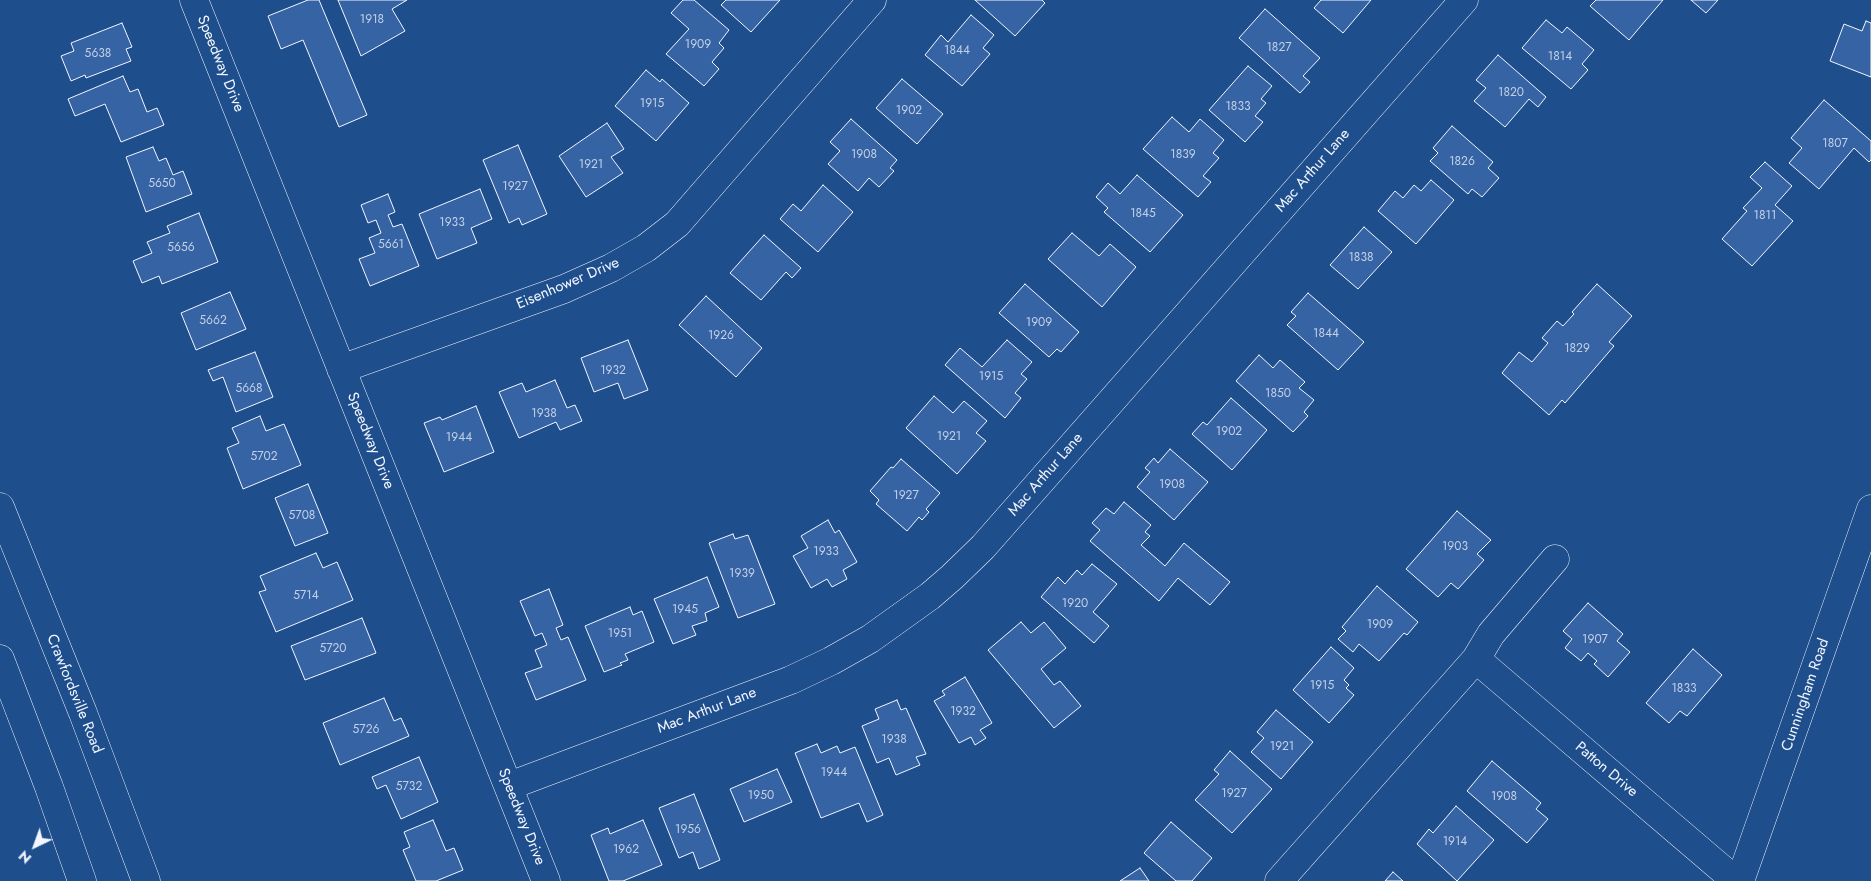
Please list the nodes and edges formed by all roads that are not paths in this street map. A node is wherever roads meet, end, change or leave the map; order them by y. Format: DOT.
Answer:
graph roads {
  1 [pos="194,0"];
  2 [pos="872,0"];
  3 [pos="1464,0"];
  4 [pos="341,369"];
  5 [pos="0,507"];
  6 [pos="1871,509"];
  7 [pos="1555,559"];
  8 [pos="0,659"];
  9 [pos="1476,659"];
  10 [pos="509,786"];
  11 [pos="82,881"];
  12 [pos="146,881"];
  13 [pos="546,881"];
  14 [pos="1279,881"];
  15 [pos="1736,881"];
  16 [pos="1740,881"];
  1 -- 4 [label="street, Speedway Drive"];
  2 -- 4 [label="street, Eisenhower Drive"];
  3 -- 10 [label="street, Mac Arthur Lane"];
  4 -- 10 [label="street, Speedway Drive"];
  5 -- 12 [label="street, Crawfordsville Road"];
  6 -- 16 [label="street, Cunningham Road"];
  7 -- 9 [label="street"];
  8 -- 11 [label="street"];
  9 -- 14 [label="street"];
  9 -- 15 [label="street, Patton Drive"];
  10 -- 13 [label="street, Speedway Drive"];
}
